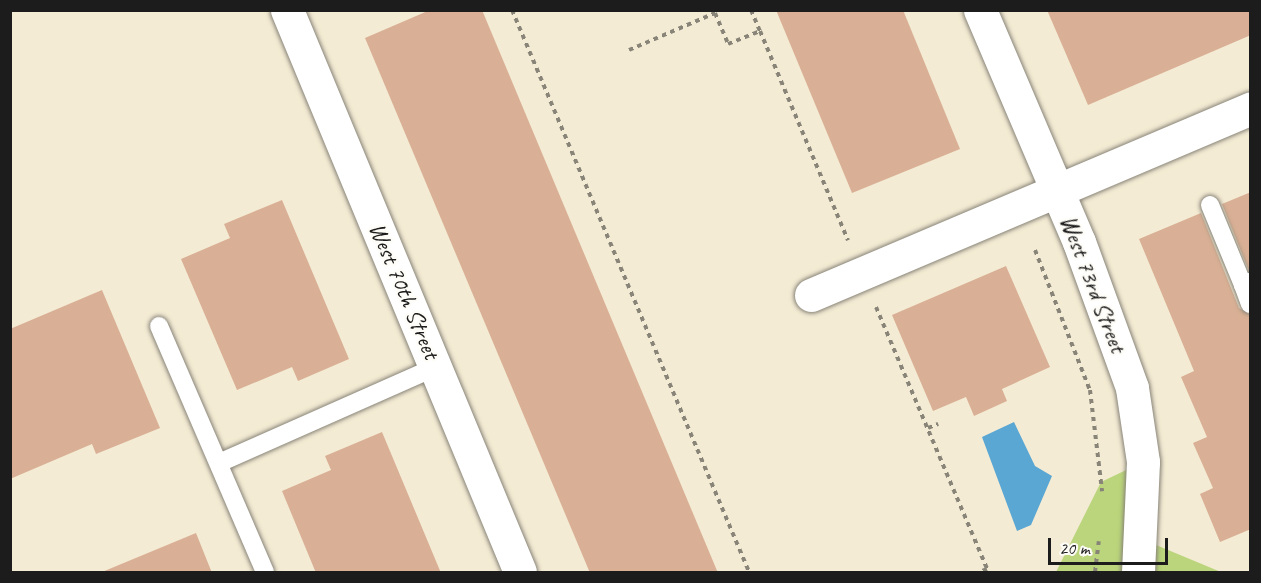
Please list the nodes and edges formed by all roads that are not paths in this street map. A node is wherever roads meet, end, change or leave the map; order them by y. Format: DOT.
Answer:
graph roads {
  1 [pos="287,10"];
  2 [pos="980,10"];
  3 [pos="1251,109"];
  4 [pos="1056,191"];
  5 [pos="1210,206"];
  6 [pos="1247,284"];
  7 [pos="811,295"];
  8 [pos="1251,304"];
  9 [pos="159,326"];
  10 [pos="435,367"];
  11 [pos="219,463"];
  12 [pos="265,573"];
  13 [pos="520,573"];
  14 [pos="1138,573"];
  1 -- 10 [label="street, West 70th Street"];
  2 -- 4 [label="street, West 73rd Street"];
  3 -- 4 [label="street"];
  4 -- 7 [label="street"];
  4 -- 14 [label="street, West 73rd Street"];
  5 -- 6 [label="lane"];
  6 -- 8 [label="lane"];
  9 -- 11 [label="lane"];
  10 -- 11 [label="lane"];
  10 -- 13 [label="street, West 70th Street"];
  11 -- 12 [label="lane"];
}
